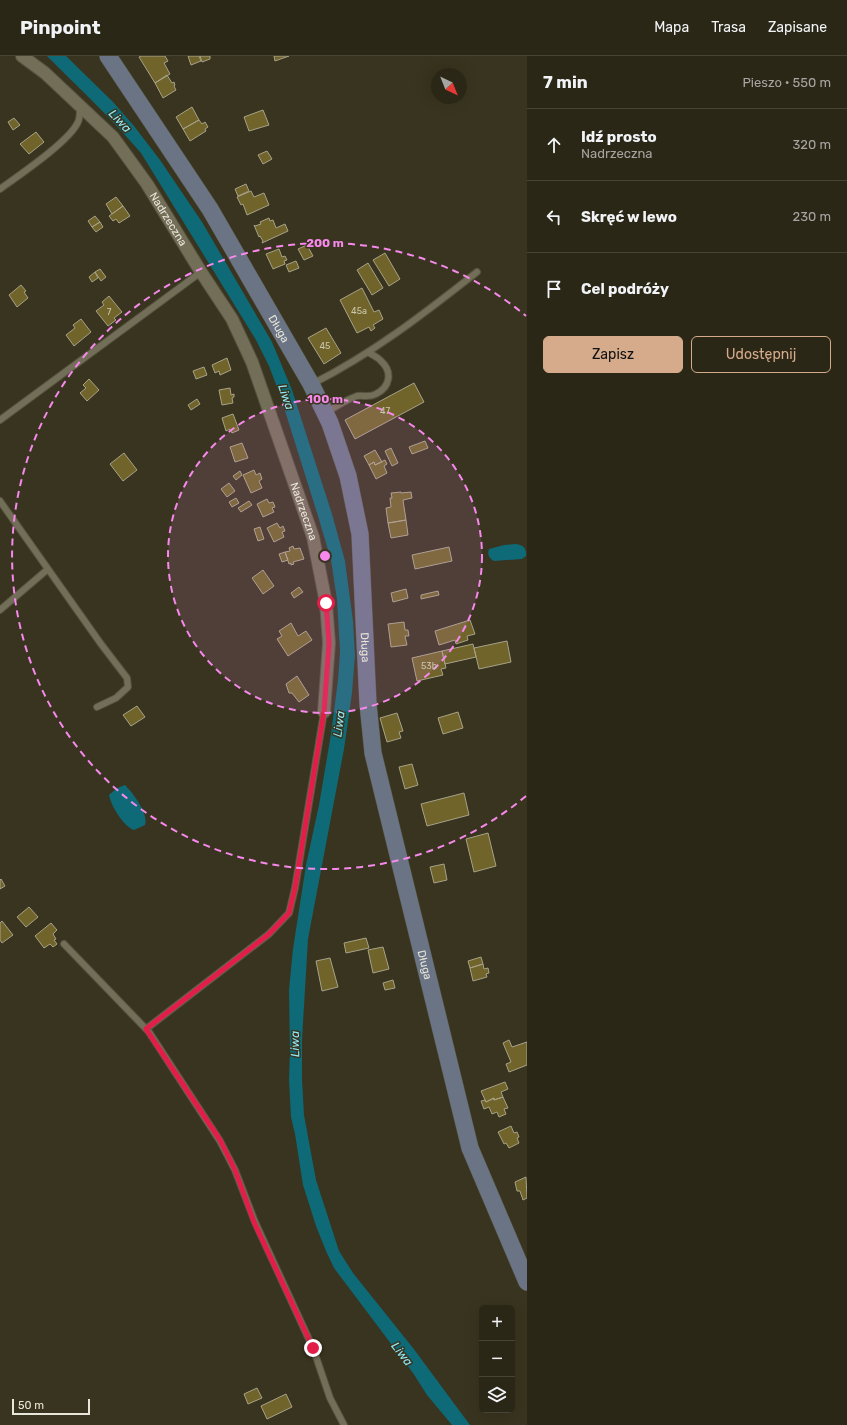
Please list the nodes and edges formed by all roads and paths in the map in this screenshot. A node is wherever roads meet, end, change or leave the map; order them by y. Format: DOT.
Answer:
graph roads {
  1 [pos="22,56"];
  2 [pos="108,56"];
  3 [pos="80,106"];
  4 [pos="0,189"];
  5 [pos="201,272"];
  6 [pos="477,272"];
  7 [pos="368,352"];
  8 [pos="311,384"];
  9 [pos="325,412"];
  10 [pos="0,420"];
  11 [pos="0,501"];
  12 [pos="48,569"];
  13 [pos="0,610"];
  14 [pos="97,707"];
  15 [pos="324,712"];
  16 [pos="64,944"];
  17 [pos="146,1029"];
  18 [pos="527,1282"];
  19 [pos="344,1425"];
  1 -- 3 [label="street, Nadrzeczna"];
  2 -- 8 [label="street, Długa"];
  3 -- 4 [label="lane"];
  3 -- 5 [label="street, Nadrzeczna"];
  5 -- 10 [label="lane"];
  5 -- 15 [label="street, Nadrzeczna"];
  6 -- 7 [label="lane"];
  7 -- 8 [label="lane"];
  7 -- 9 [label="lane"];
  8 -- 9 [label="street, Długa"];
  9 -- 18 [label="street, Długa"];
  11 -- 12 [label="lane"];
  12 -- 13 [label="lane"];
  12 -- 14 [label="lane"];
  15 -- 17 [label="lane, Nadrzeczna"];
  16 -- 17 [label="lane"];
  17 -- 19 [label="lane"];
}
